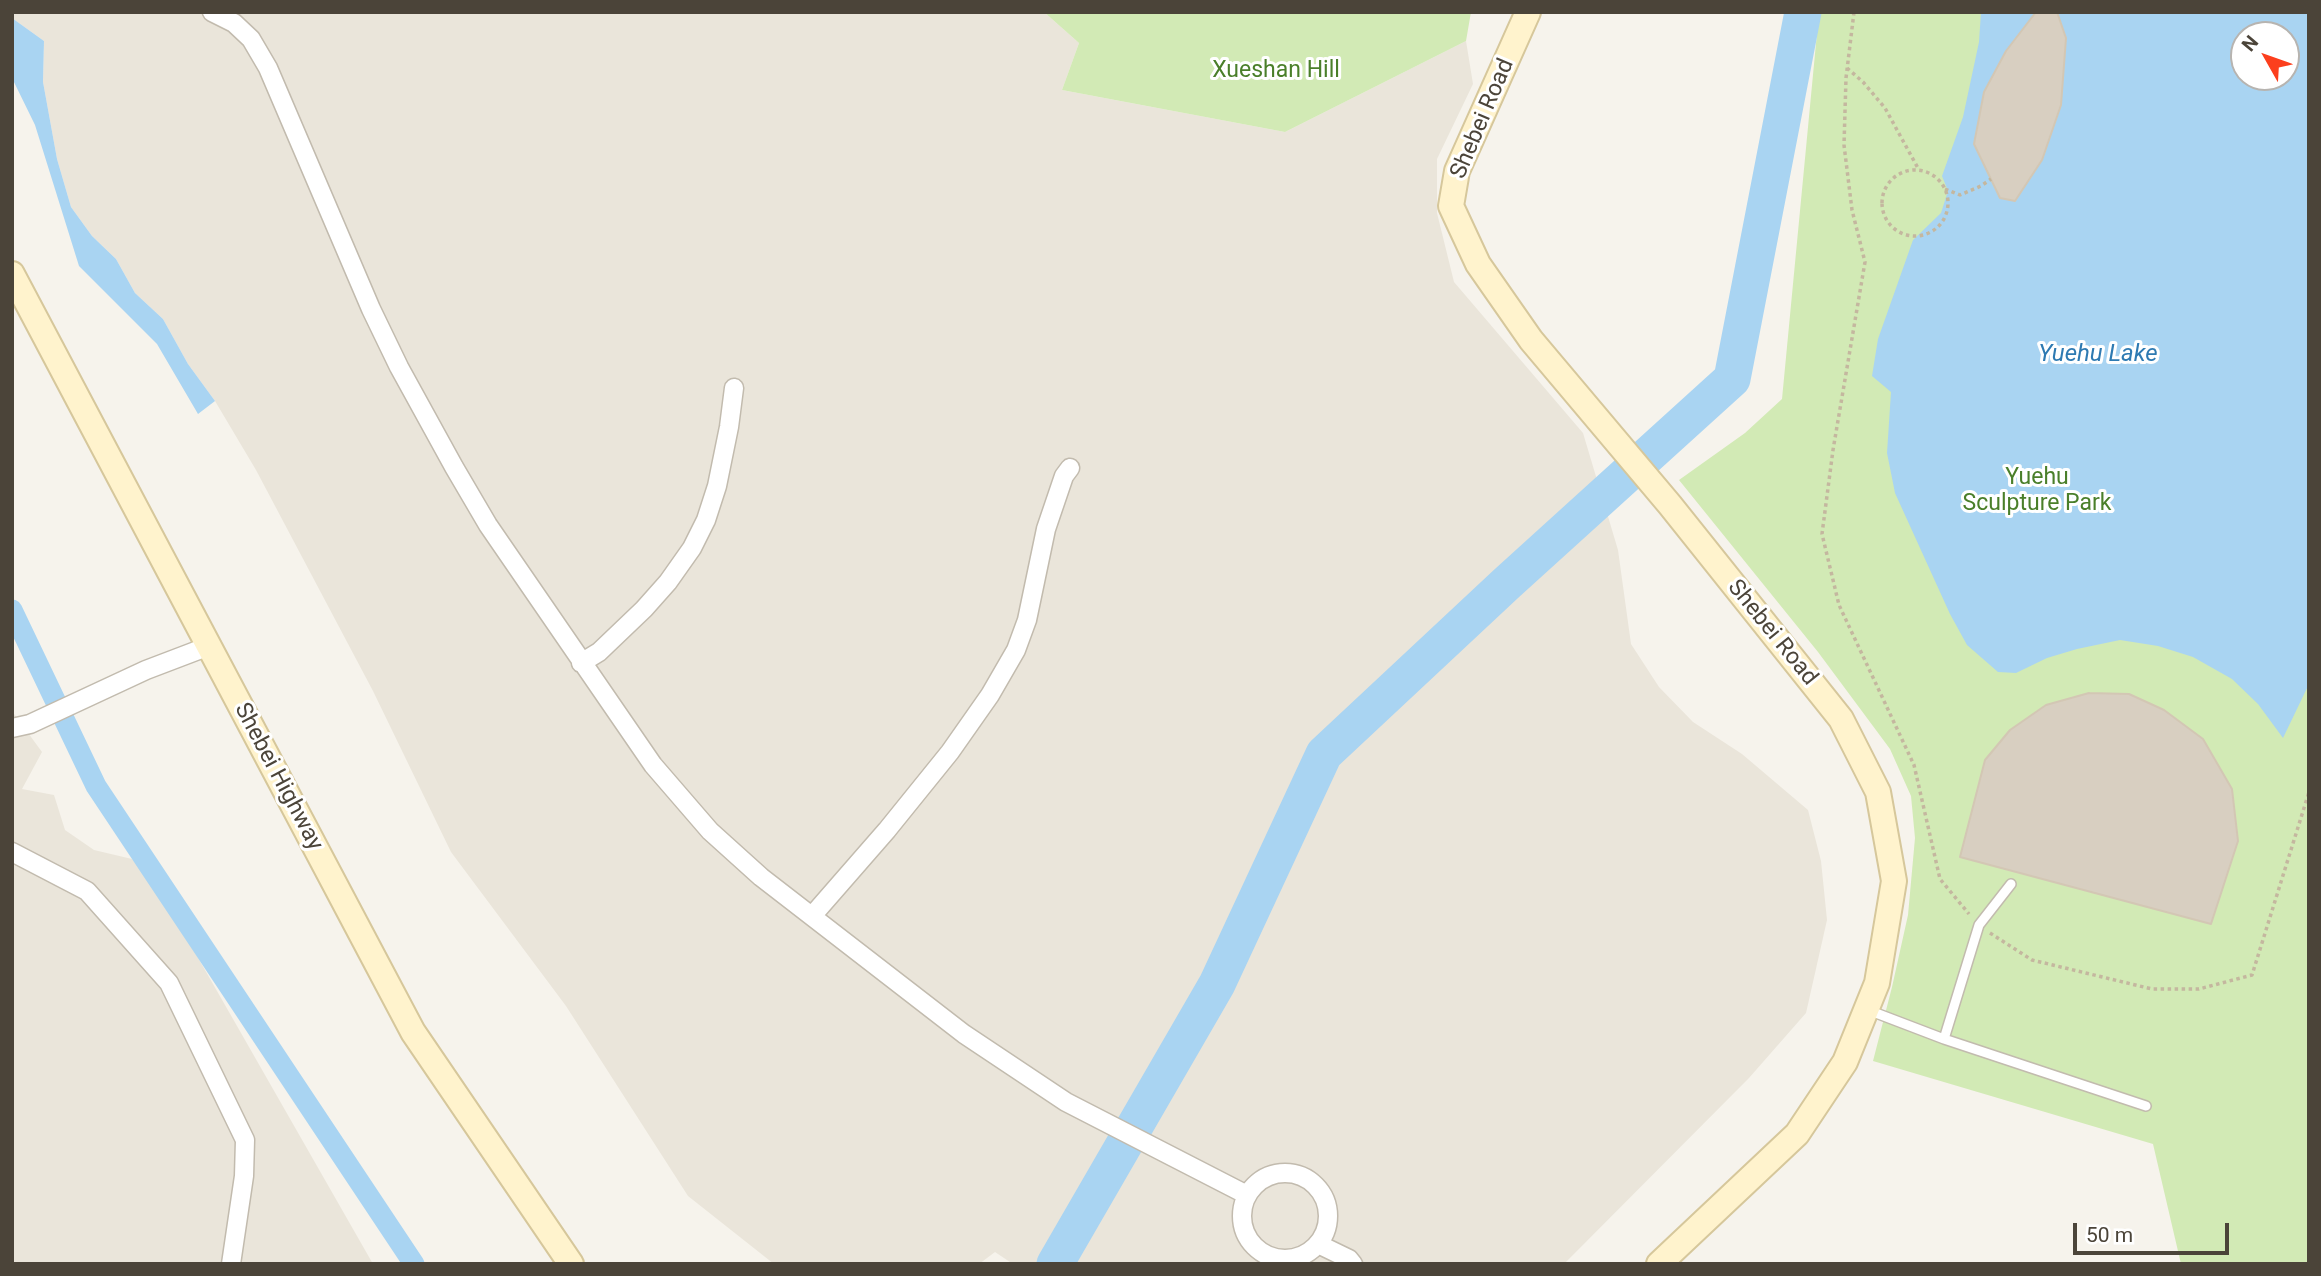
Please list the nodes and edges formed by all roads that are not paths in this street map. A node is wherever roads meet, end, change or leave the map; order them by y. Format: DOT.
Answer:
graph roads {
  1 [pos="212,12"];
  2 [pos="1528,12"];
  3 [pos="12,274"];
  4 [pos="734,388"];
  5 [pos="1070,468"];
  6 [pos="209,646"];
  7 [pos="581,663"];
  8 [pos="21,726"];
  9 [pos="12,852"];
  10 [pos="2011,884"];
  11 [pos="812,916"];
  12 [pos="1866,1010"];
  13 [pos="1944,1039"];
  14 [pos="2146,1106"];
  15 [pos="1247,1195"];
  16 [pos="1318,1244"];
  17 [pos="231,1264"];
  18 [pos="571,1264"];
  19 [pos="1353,1264"];
  20 [pos="1660,1264"];
  1 -- 7 [label="street"];
  2 -- 12 [label="main road, Shebei Road"];
  3 -- 6 [label="main road, Shebei Highway"];
  4 -- 7 [label="street"];
  5 -- 11 [label="street"];
  6 -- 8 [label="street"];
  6 -- 18 [label="main road, Shebei Highway"];
  7 -- 11 [label="street"];
  9 -- 17 [label="street"];
  10 -- 13 [label="lane"];
  11 -- 15 [label="street"];
  12 -- 13 [label="lane"];
  12 -- 20 [label="main road, Shebei Road"];
  13 -- 14 [label="lane"];
  15 -- 16 [label="street"];
  15 -- 16 [label="street"];
  16 -- 19 [label="street"];
}
